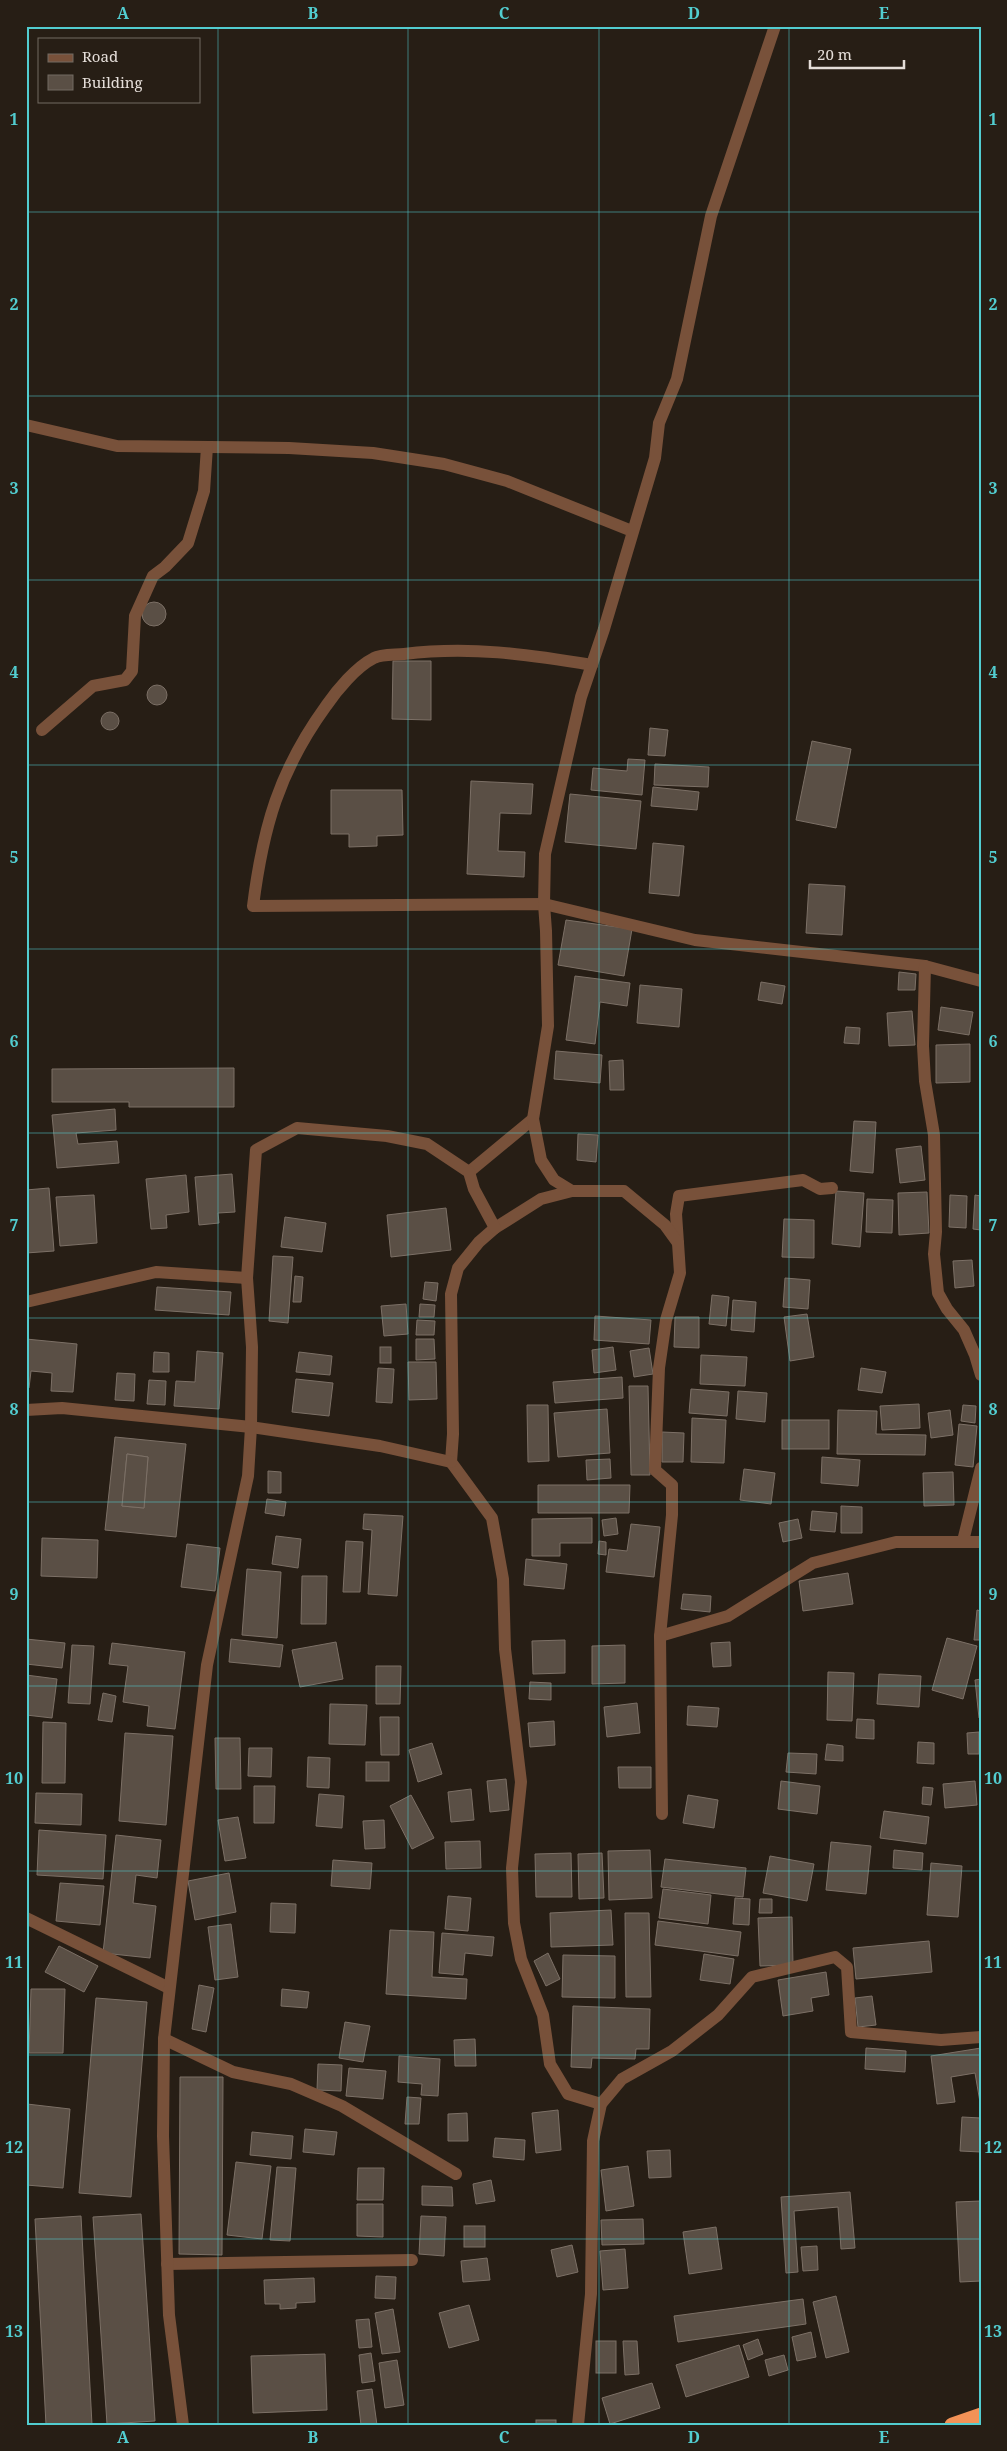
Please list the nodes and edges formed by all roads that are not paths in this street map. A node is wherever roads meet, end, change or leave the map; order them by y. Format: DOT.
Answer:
graph roads {
  1 [pos="775,26"];
  2 [pos="26,425"];
  3 [pos="207,447"];
  4 [pos="632,531"];
  5 [pos="592,665"];
  6 [pos="42,730"];
  7 [pos="544,904"];
  8 [pos="925,966"];
  9 [pos="981,982"];
  10 [pos="533,1119"];
  11 [pos="469,1172"];
  12 [pos="832,1188"];
  13 [pos="572,1191"];
  14 [pos="495,1228"];
  15 [pos="678,1243"];
  16 [pos="247,1278"];
  17 [pos="26,1302"];
  18 [pos="981,1375"];
  19 [pos="26,1410"];
  20 [pos="251,1427"];
  21 [pos="451,1462"];
  22 [pos="981,1468"];
  23 [pos="963,1541"];
  24 [pos="981,1542"];
  25 [pos="660,1636"];
  26 [pos="662,1814"];
  27 [pos="26,1918"];
  28 [pos="169,1988"];
  29 [pos="981,2036"];
  30 [pos="164,2039"];
  31 [pos="601,2104"];
  32 [pos="456,2174"];
  33 [pos="412,2260"];
  34 [pos="167,2264"];
  35 [pos="981,2415"];
  36 [pos="183,2425"];
  37 [pos="578,2425"];
  38 [pos="952,2425"];
  1 -- 4 [label="street"];
  2 -- 3 [label="street"];
  3 -- 4 [label="street"];
  3 -- 6 [label="street"];
  4 -- 5 [label="street"];
  5 -- 7 [label="street"];
  5 -- 7 [label="street"];
  7 -- 8 [label="street"];
  7 -- 10 [label="street"];
  8 -- 9 [label="street"];
  8 -- 18 [label="street"];
  10 -- 11 [label="street"];
  10 -- 13 [label="street"];
  11 -- 14 [label="street"];
  11 -- 16 [label="street"];
  12 -- 15 [label="street"];
  13 -- 14 [label="street"];
  13 -- 15 [label="street"];
  14 -- 21 [label="street"];
  15 -- 25 [label="street"];
  16 -- 17 [label="street"];
  16 -- 20 [label="street"];
  19 -- 20 [label="street"];
  20 -- 21 [label="street"];
  20 -- 28 [label="street"];
  21 -- 31 [label="street"];
  22 -- 23 [label="street"];
  23 -- 24 [label="street"];
  23 -- 25 [label="street"];
  25 -- 26 [label="street"];
  27 -- 28 [label="street"];
  28 -- 30 [label="street"];
  29 -- 31 [label="street"];
  30 -- 32 [label="street"];
  30 -- 34 [label="street"];
  31 -- 37 [label="street"];
  33 -- 34 [label="street"];
  34 -- 36 [label="street"];
  35 -- 38 [label="highway"];
}
